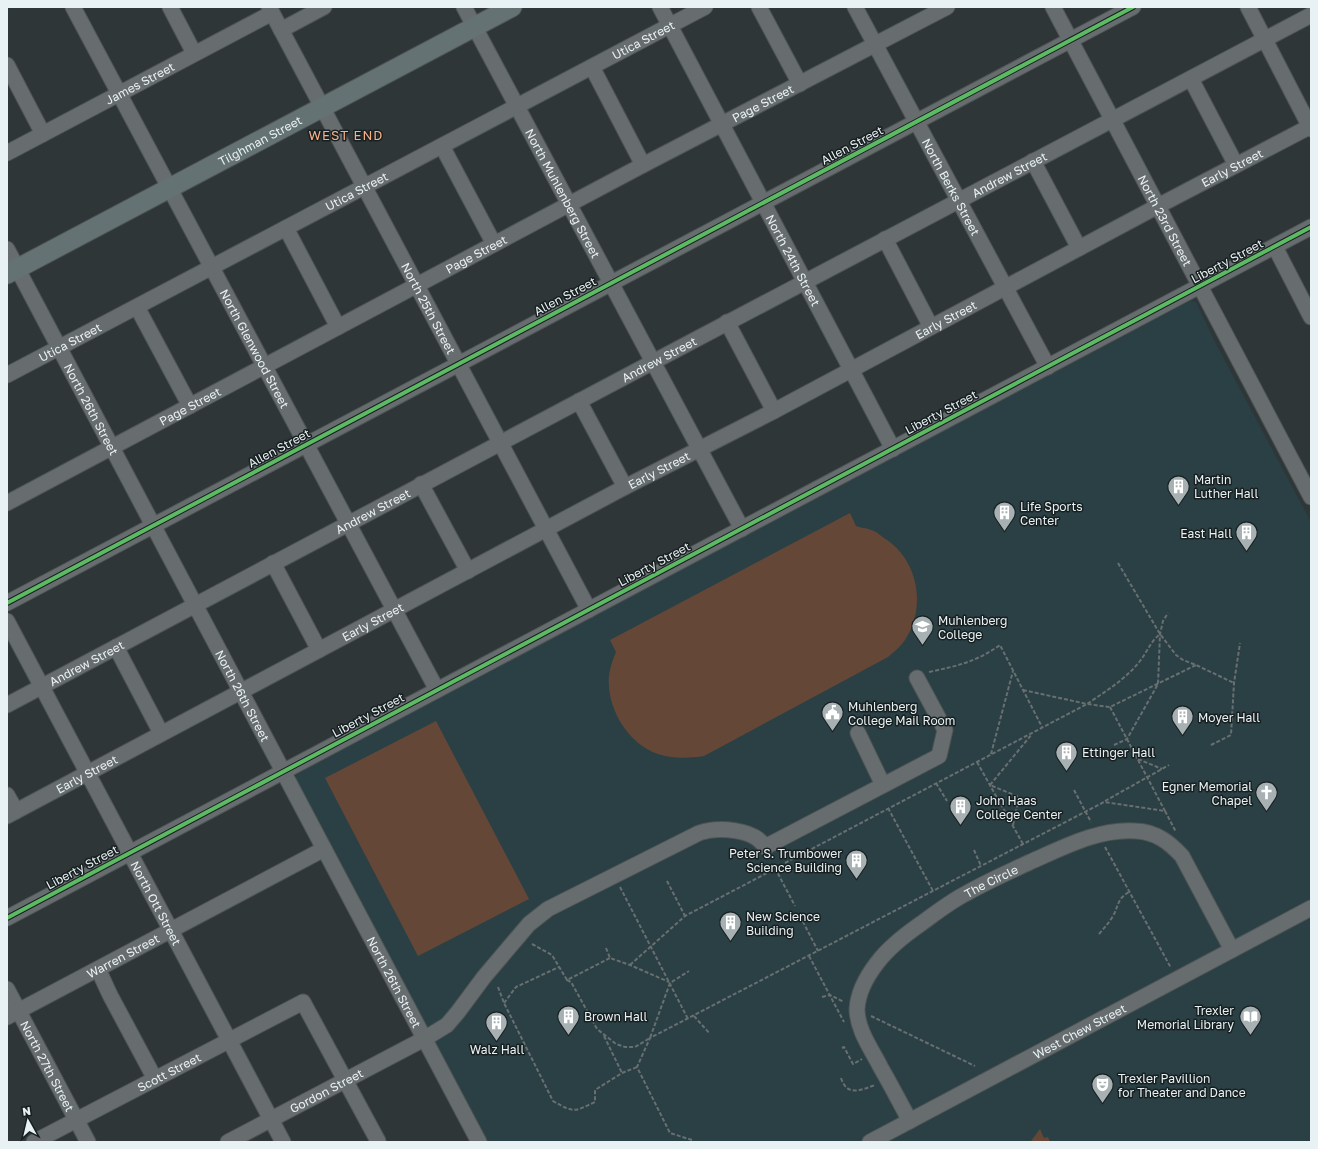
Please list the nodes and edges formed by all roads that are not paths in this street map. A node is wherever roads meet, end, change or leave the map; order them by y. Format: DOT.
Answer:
graph roads {
  1 [pos="73,7"];
  2 [pos="170,7"];
  3 [pos="324,7"];
  4 [pos="464,7"];
  5 [pos="512,7"];
  6 [pos="660,7"];
  7 [pos="705,7"];
  8 [pos="759,7"];
  9 [pos="855,7"];
  10 [pos="946,7"];
  11 [pos="1053,7"];
  12 [pos="1133,7"];
  13 [pos="1248,7"];
  14 [pos="270,10"];
  15 [pos="1311,16"];
  16 [pos="670,26"];
  17 [pos="474,27"];
  18 [pos="281,30"];
  19 [pos="1071,40"];
  20 [pos="1265,40"];
  21 [pos="875,45"];
  22 [pos="194,53"];
  23 [pos="7,65"];
  24 [pos="592,67"];
  25 [pos="1191,79"];
  26 [pos="800,84"];
  27 [pos="120,93"];
  28 [pos="517,107"];
  29 [pos="322,108"];
  30 [pos="1113,120"];
  31 [pos="916,122"];
  32 [pos="722,124"];
  33 [pos="1310,127"];
  34 [pos="43,134"];
  35 [pos="442,146"];
  36 [pos="7,153"];
  37 [pos="1033,161"];
  38 [pos="643,165"];
  39 [pos="1236,165"];
  40 [pos="364,187"];
  41 [pos="170,188"];
  42 [pos="959,200"];
  43 [pos="763,203"];
  44 [pos="569,205"];
  45 [pos="1158,206"];
  46 [pos="286,228"];
  47 [pos="1311,228"];
  48 [pos="885,239"];
  49 [pos="494,244"];
  50 [pos="1274,247"];
  51 [pos="1079,248"];
  52 [pos="7,249"];
  53 [pos="212,267"];
  54 [pos="12,272"];
  55 [pos="805,282"];
  56 [pos="611,283"];
  57 [pos="417,285"];
  58 [pos="1200,286"];
  59 [pos="1004,287"];
  60 [pos="137,307"];
  61 [pos="1311,317"];
  62 [pos="727,322"];
  63 [pos="338,327"];
  64 [pos="931,327"];
  65 [pos="60,347"];
  66 [pos="653,362"];
  67 [pos="458,364"];
  68 [pos="264,366"];
  69 [pos="1048,367"];
  70 [pos="851,370"];
  71 [pos="7,375"];
  72 [pos="578,401"];
  73 [pos="190,406"];
  74 [pos="774,411"];
  75 [pos="500,442"];
  76 [pos="306,445"];
  77 [pos="112,447"];
  78 [pos="699,449"];
  79 [pos="893,449"];
  80 [pos="421,484"];
  81 [pos="625,487"];
  82 [pos="1311,497"];
  83 [pos="7,503"];
  84 [pos="348,523"];
  85 [pos="153,525"];
  86 [pos="546,529"];
  87 [pos="742,529"];
  88 [pos="273,563"];
  89 [pos="468,571"];
  90 [pos="7,603"];
  91 [pos="195,605"];
  92 [pos="394,610"];
  93 [pos="589,610"];
  94 [pos="7,621"];
  95 [pos="116,647"];
  96 [pos="319,650"];
  97 [pos="917,678"];
  98 [pos="41,686"];
  99 [pos="437,690"];
  100 [pos="241,691"];
  101 [pos="7,704"];
  102 [pos="858,733"];
  103 [pos="161,734"];
  104 [pos="283,772"];
  105 [pos="87,773"];
  106 [pos="883,785"];
  107 [pos="7,795"];
  108 [pos="11,813"];
  109 [pos="324,849"];
  110 [pos="130,853"];
  111 [pos="1311,908"];
  112 [pos="7,918"];
  113 [pos="170,930"];
  114 [pos="1232,950"];
  115 [pos="98,969"];
  116 [pos="7,989"];
  117 [pos="13,1014"];
  118 [pos="424,1038"];
  119 [pos="229,1040"];
  120 [pos="155,1079"];
  121 [pos="345,1080"];
  122 [pos="271,1119"];
  123 [pos="76,1120"];
  124 [pos="910,1121"];
  125 [pos="378,1141"];
  126 [pos="34,1142"];
  127 [pos="88,1142"];
  128 [pos="228,1142"];
  129 [pos="282,1142"];
  130 [pos="479,1142"];
  131 [pos="870,1142"];
  1 -- 27 [label="street, North Glenwood Street"];
  2 -- 22 [label="street"];
  3 -- 18 [label="street"];
  4 -- 17 [label="street, North Muhlenberg Street"];
  5 -- 17 [label="main road, Tilghman Street"];
  6 -- 16 [label="street, North 24th Street"];
  7 -- 16 [label="street, Utica Street"];
  8 -- 26 [label="street"];
  9 -- 21 [label="street, North Berks Street"];
  10 -- 21 [label="street, Page Street"];
  11 -- 19 [label="street, North 23rd Street"];
  12 -- 19 [label="street, Allen Street"];
  13 -- 20 [label="street"];
  14 -- 18 [label="street, North 25th Street"];
  14 -- 22 [label="street, James Street"];
  15 -- 20 [label="street, Andrew Street"];
  16 -- 24 [label="street, Utica Street"];
  16 -- 32 [label="street, North 24th Street"];
  17 -- 28 [label="street, North Muhlenberg Street"];
  17 -- 29 [label="main road, Tilghman Street"];
  18 -- 29 [label="street, North 25th Street"];
  19 -- 30 [label="street, North 23rd Street"];
  19 -- 31 [label="street, Allen Street"];
  20 -- 25 [label="street, Andrew Street"];
  20 -- 33 [label="street"];
  21 -- 26 [label="street, Page Street"];
  21 -- 31 [label="street, North Berks Street"];
  22 -- 27 [label="street, James Street"];
  23 -- 34 [label="street"];
  24 -- 28 [label="street, Utica Street"];
  24 -- 38 [label="street"];
  25 -- 30 [label="street, Andrew Street"];
  25 -- 39 [label="street"];
  26 -- 32 [label="street, Page Street"];
  27 -- 34 [label="street, James Street"];
  27 -- 41 [label="street, North Glenwood Street"];
  28 -- 35 [label="street, Utica Street"];
  28 -- 44 [label="street, North Muhlenberg Street"];
  29 -- 40 [label="street, North 25th Street"];
  29 -- 41 [label="main road, Tilghman Street"];
  30 -- 37 [label="street, Andrew Street"];
  30 -- 45 [label="street, North 23rd Street"];
  31 -- 42 [label="street, North Berks Street"];
  31 -- 43 [label="street, Allen Street"];
  32 -- 38 [label="street, Page Street"];
  32 -- 43 [label="street, North 24th Street"];
  33 -- 39 [label="street, Early Street"];
  34 -- 36 [label="street, James Street"];
  35 -- 40 [label="street, Utica Street"];
  35 -- 49 [label="street"];
  37 -- 42 [label="street, Andrew Street"];
  37 -- 51 [label="street"];
  38 -- 44 [label="street, Page Street"];
  39 -- 45 [label="street, Early Street"];
  40 -- 46 [label="street, Utica Street"];
  40 -- 57 [label="street, North 25th Street"];
  41 -- 53 [label="street, North Glenwood Street"];
  41 -- 54 [label="main road, Tilghman Street"];
  42 -- 48 [label="street, Andrew Street"];
  42 -- 59 [label="street, North Berks Street"];
  43 -- 55 [label="street, North 24th Street"];
  43 -- 56 [label="street, Allen Street"];
  44 -- 49 [label="street, Page Street"];
  44 -- 56 [label="street, North Muhlenberg Street"];
  45 -- 51 [label="street, Early Street"];
  45 -- 58 [label="street, North 23rd Street"];
  46 -- 53 [label="street, Utica Street"];
  46 -- 63 [label="street"];
  47 -- 50 [label="street, Liberty Street"];
  48 -- 55 [label="street, Andrew Street"];
  48 -- 64 [label="street"];
  49 -- 57 [label="street, Page Street"];
  50 -- 58 [label="street, Liberty Street"];
  50 -- 61 [label="street"];
  51 -- 59 [label="street, Early Street"];
  52 -- 54 [label="street, North 26th Street"];
  53 -- 60 [label="street, Utica Street"];
  53 -- 68 [label="street, North Glenwood Street"];
  54 -- 65 [label="street, North 26th Street"];
  55 -- 62 [label="street, Andrew Street"];
  55 -- 70 [label="street, North 24th Street"];
  56 -- 66 [label="street, North Muhlenberg Street"];
  56 -- 67 [label="street, Allen Street"];
  57 -- 63 [label="street, Page Street"];
  57 -- 67 [label="street, North 25th Street"];
  58 -- 69 [label="street, Liberty Street"];
  58 -- 82 [label="street, North 23rd Street"];
  59 -- 64 [label="street, Early Street"];
  59 -- 69 [label="street, North Berks Street"];
  60 -- 65 [label="street, Utica Street"];
  60 -- 73 [label="street"];
  62 -- 66 [label="street, Andrew Street"];
  62 -- 74 [label="street"];
  63 -- 68 [label="street, Page Street"];
  64 -- 70 [label="street, Early Street"];
  65 -- 71 [label="street, Utica Street"];
  65 -- 77 [label="street, North 26th Street"];
  66 -- 72 [label="street, Andrew Street"];
  66 -- 78 [label="street, North Muhlenberg Street"];
  67 -- 75 [label="street, North 25th Street"];
  67 -- 76 [label="street, Allen Street"];
  68 -- 73 [label="street, Page Street"];
  68 -- 76 [label="street, North Glenwood Street"];
  69 -- 79 [label="street, Liberty Street"];
  70 -- 74 [label="street, Early Street"];
  70 -- 79 [label="street, North 24th Street"];
  72 -- 75 [label="street, Andrew Street"];
  72 -- 81 [label="street"];
  73 -- 77 [label="street, Page Street"];
  74 -- 78 [label="street, Early Street"];
  75 -- 80 [label="street, Andrew Street"];
  75 -- 86 [label="street, North 25th Street"];
  76 -- 84 [label="street, North Glenwood Street"];
  76 -- 85 [label="street, Allen Street"];
  77 -- 83 [label="street, Page Street"];
  77 -- 85 [label="street, North 26th Street"];
  78 -- 81 [label="street, Early Street"];
  78 -- 87 [label="street, North Muhlenberg Street"];
  79 -- 87 [label="street, Liberty Street"];
  80 -- 84 [label="street, Andrew Street"];
  80 -- 89 [label="street"];
  81 -- 86 [label="street, Early Street"];
  84 -- 88 [label="street, Andrew Street"];
  84 -- 92 [label="street, North Glenwood Street"];
  85 -- 90 [label="street, Allen Street"];
  85 -- 91 [label="street, North 26th Street"];
  86 -- 89 [label="street, Early Street"];
  86 -- 93 [label="street, North 25th Street"];
  87 -- 93 [label="street, Liberty Street"];
  88 -- 91 [label="street, Andrew Street"];
  88 -- 96 [label="street"];
  89 -- 92 [label="street, Early Street"];
  91 -- 95 [label="street, Andrew Street"];
  91 -- 100 [label="street, North 26th Street"];
  92 -- 96 [label="street, Early Street"];
  92 -- 99 [label="street, North Glenwood Street"];
  93 -- 99 [label="street, Liberty Street"];
  94 -- 98 [label="street, North Ott Street"];
  95 -- 98 [label="street, Andrew Street"];
  95 -- 103 [label="street"];
  96 -- 100 [label="street, Early Street"];
  97 -- 106 [label="street"];
  98 -- 101 [label="street, Andrew Street"];
  98 -- 105 [label="street, North Ott Street"];
  99 -- 104 [label="street, Liberty Street"];
  100 -- 103 [label="street, Early Street"];
  100 -- 104 [label="street, North 26th Street"];
  102 -- 106 [label="street"];
  103 -- 105 [label="street, Early Street"];
  104 -- 109 [label="street, North 26th Street"];
  104 -- 110 [label="street, Liberty Street"];
  105 -- 108 [label="street, Early Street"];
  105 -- 110 [label="street, North Ott Street"];
  106 -- 118 [label="street, Gordon Street"];
  107 -- 108 [label="street"];
  109 -- 113 [label="street, Warren Street"];
  109 -- 118 [label="street, North 26th Street"];
  110 -- 112 [label="street, Liberty Street"];
  110 -- 113 [label="street, North Ott Street"];
  111 -- 114 [label="street, West Chew Street"];
  113 -- 115 [label="street, Warren Street"];
  113 -- 119 [label="street, North Ott Street"];
  114 -- 124 [label="street, West Chew Street"];
  114 -- 124 [label="street, The Circle"];
  115 -- 117 [label="street, Warren Street"];
  115 -- 120 [label="street"];
  116 -- 117 [label="street, North 27th Street"];
  117 -- 123 [label="street, North 27th Street"];
  118 -- 121 [label="street, Gordon Street"];
  118 -- 130 [label="street, North 26th Street"];
  119 -- 120 [label="street, Scott Street"];
  119 -- 121 [label="street, Scott Street"];
  119 -- 122 [label="street, North Ott Street"];
  120 -- 123 [label="street, Scott Street"];
  121 -- 122 [label="street, Gordon Street"];
  121 -- 125 [label="street"];
  122 -- 128 [label="street, Gordon Street"];
  122 -- 129 [label="street, North Ott Street"];
  123 -- 126 [label="street, Scott Street"];
  123 -- 127 [label="street, North 27th Street"];
  124 -- 131 [label="street, West Chew Street"];
}
